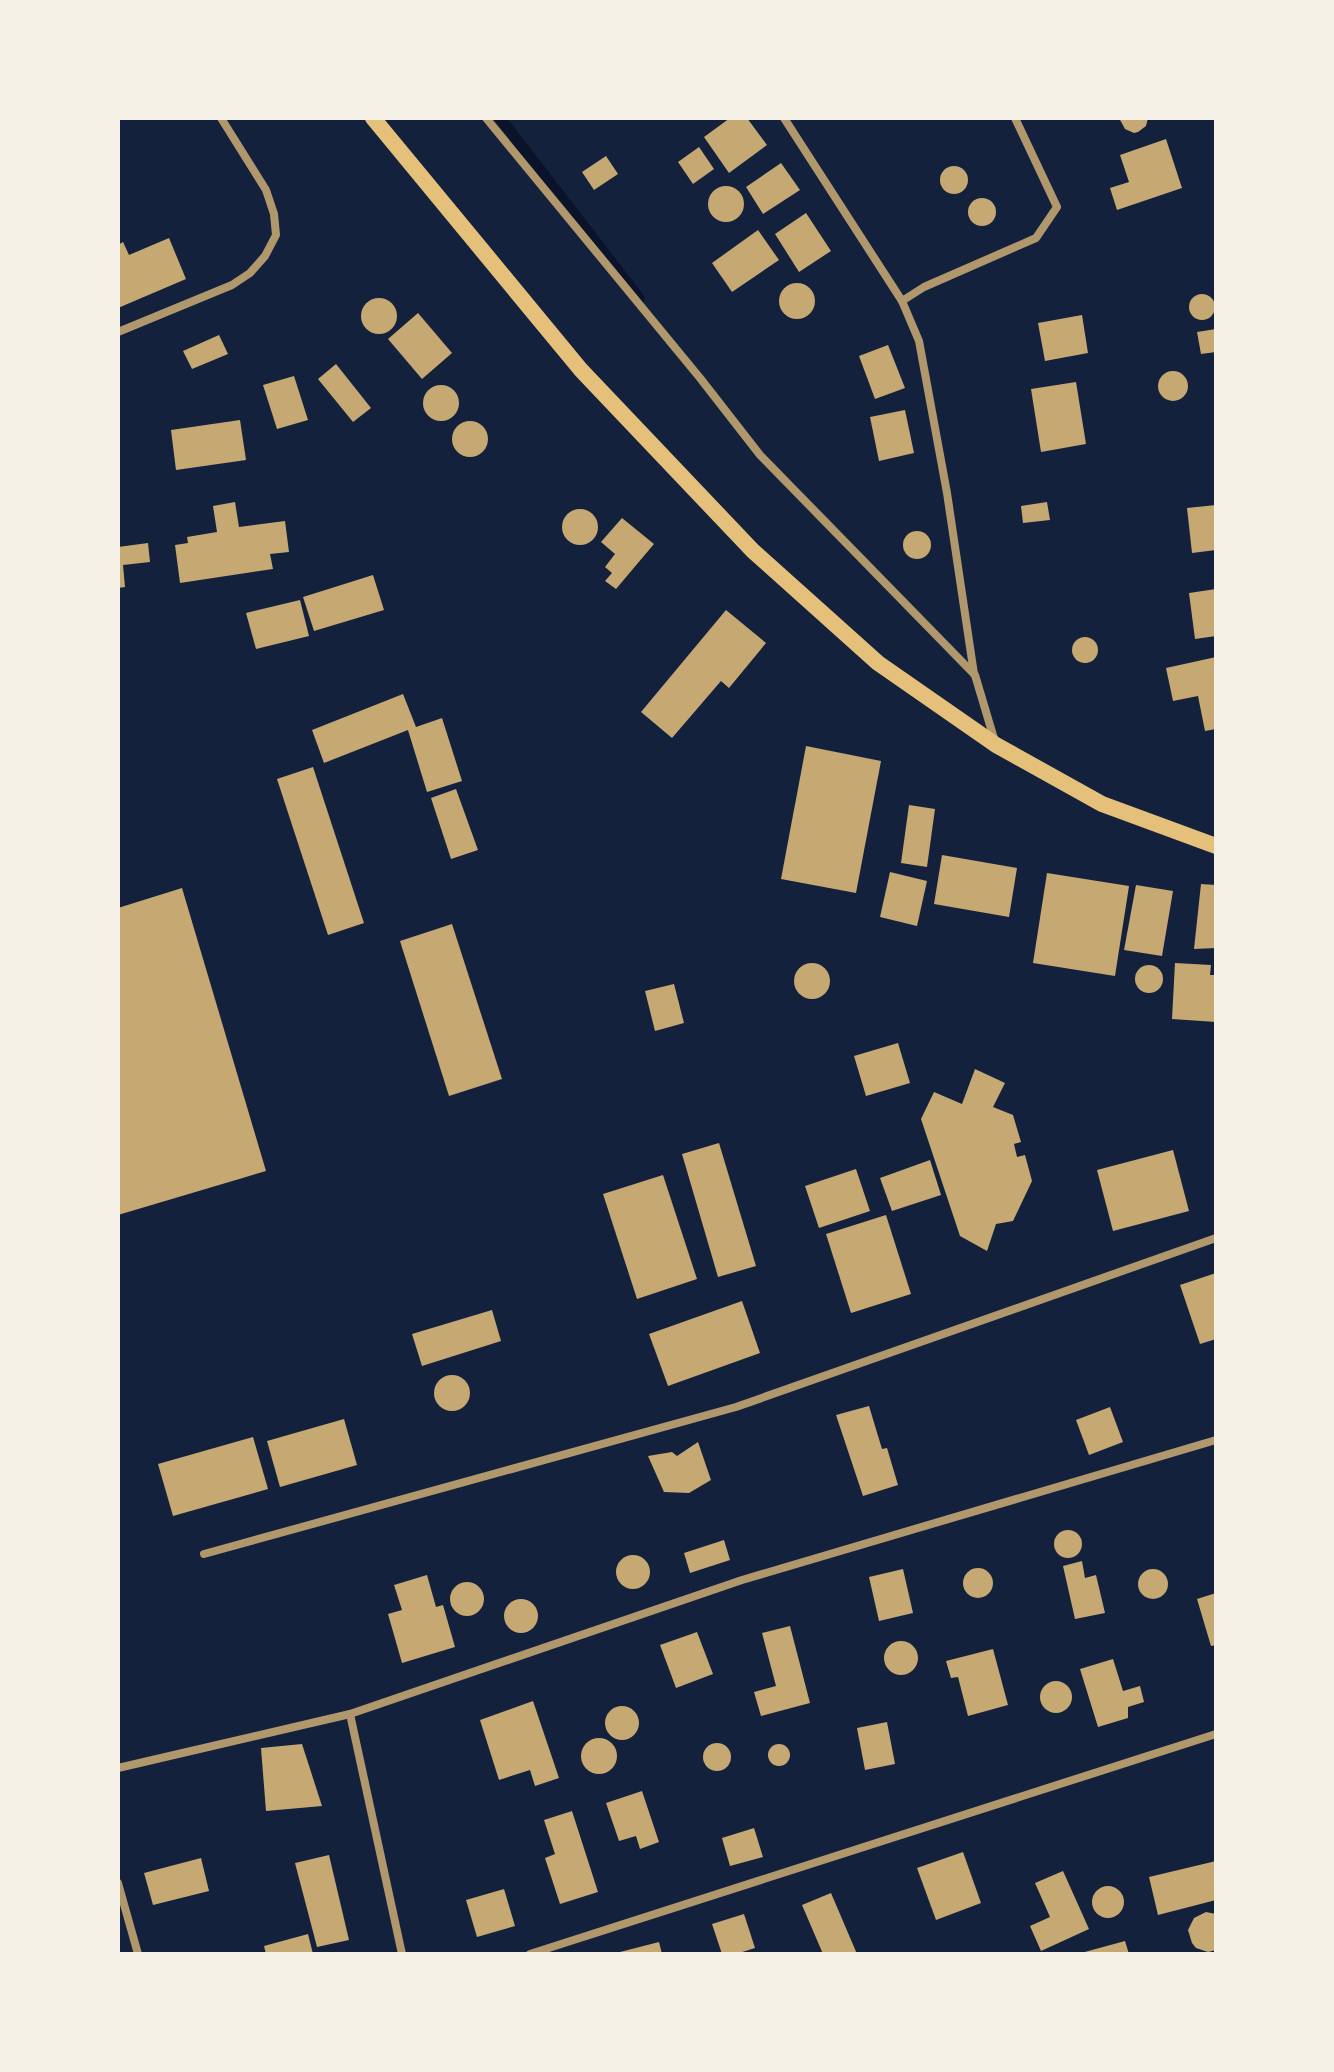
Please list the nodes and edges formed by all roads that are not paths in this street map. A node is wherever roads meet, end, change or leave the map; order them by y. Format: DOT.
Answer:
graph roads {
  1 [pos="221,118"];
  2 [pos="373,118"];
  3 [pos="486,118"];
  4 [pos="784,118"];
  5 [pos="1015,118"];
  6 [pos="902,301"];
  7 [pos="118,332"];
  8 [pos="975,675"];
  9 [pos="996,745"];
  10 [pos="1216,846"];
  11 [pos="1216,1238"];
  12 [pos="1216,1440"];
  13 [pos="204,1554"];
  14 [pos="350,1714"];
  15 [pos="1216,1734"];
  16 [pos="118,1768"];
  17 [pos="118,1883"];
  18 [pos="138,1954"];
  19 [pos="402,1954"];
  20 [pos="530,1954"];
  1 -- 7 [label="street"];
  2 -- 9 [label="main road"];
  3 -- 8 [label="street"];
  4 -- 6 [label="street"];
  5 -- 6 [label="street"];
  6 -- 8 [label="street"];
  8 -- 9 [label="street"];
  9 -- 10 [label="main road"];
  11 -- 13 [label="street"];
  12 -- 14 [label="street"];
  14 -- 16 [label="street"];
  14 -- 19 [label="street"];
  15 -- 20 [label="street"];
  17 -- 18 [label="street"];
}
